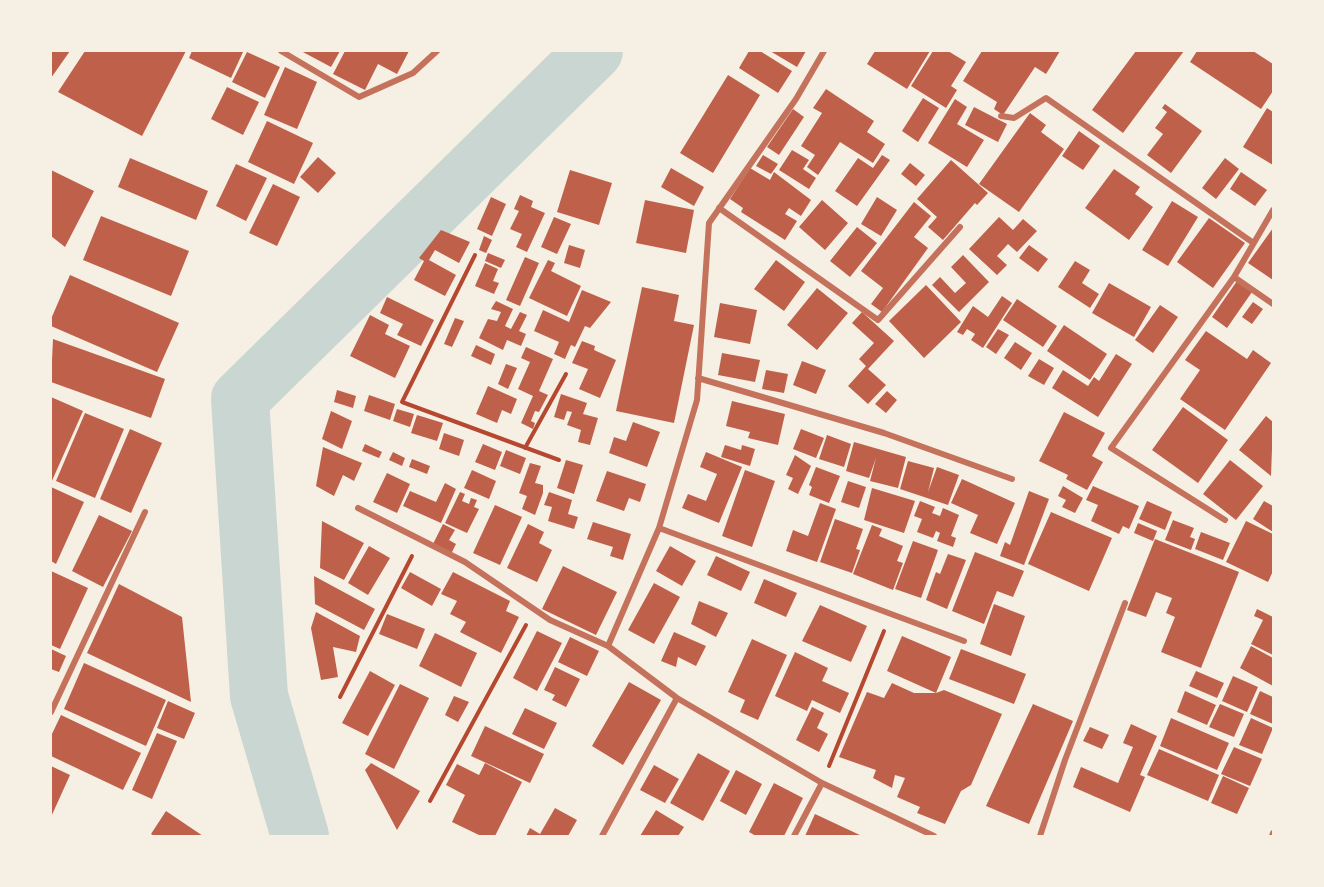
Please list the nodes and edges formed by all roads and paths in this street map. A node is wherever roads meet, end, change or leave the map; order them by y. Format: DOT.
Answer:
graph roads {
  1 [pos="280,51"];
  2 [pos="437,51"];
  3 [pos="824,51"];
  4 [pos="1001,116"];
  5 [pos="719,208"];
  6 [pos="1273,210"];
  7 [pos="960,227"];
  8 [pos="1252,243"];
  9 [pos="475,255"];
  10 [pos="1234,277"];
  11 [pos="1273,304"];
  12 [pos="566,374"];
  13 [pos="698,378"];
  14 [pos="525,448"];
  15 [pos="559,460"];
  16 [pos="1012,479"];
  17 [pos="358,508"];
  18 [pos="145,512"];
  19 [pos="1225,520"];
  20 [pos="659,528"];
  21 [pos="420,539"];
  22 [pos="1125,603"];
  23 [pos="533,610"];
  24 [pos="891,614"];
  25 [pos="964,641"];
  26 [pos="608,646"];
  27 [pos="340,697"];
  28 [pos="677,698"];
  29 [pos="51,712"];
  30 [pos="822,783"];
  31 [pos="430,801"];
  32 [pos="602,836"];
  33 [pos="794,836"];
  34 [pos="933,836"];
  35 [pos="1040,836"];
  1 -- 2 [label="street"];
  3 -- 5 [label="street"];
  4 -- 8 [label="street"];
  5 -- 7 [label="street"];
  5 -- 13 [label="street"];
  6 -- 8 [label="street"];
  8 -- 10 [label="street"];
  9 -- 14 [label="path"];
  10 -- 11 [label="street"];
  10 -- 19 [label="street"];
  12 -- 14 [label="path"];
  13 -- 16 [label="street"];
  13 -- 20 [label="street"];
  14 -- 15 [label="path"];
  17 -- 21 [label="street"];
  18 -- 29 [label="street"];
  20 -- 24 [label="street"];
  20 -- 26 [label="street"];
  21 -- 23 [label="street"];
  21 -- 27 [label="path"];
  22 -- 35 [label="street"];
  23 -- 26 [label="street"];
  23 -- 31 [label="path"];
  24 -- 25 [label="street"];
  24 -- 30 [label="path"];
  26 -- 28 [label="street"];
  28 -- 30 [label="street"];
  28 -- 32 [label="street"];
  30 -- 33 [label="street"];
  30 -- 34 [label="street"];
}
